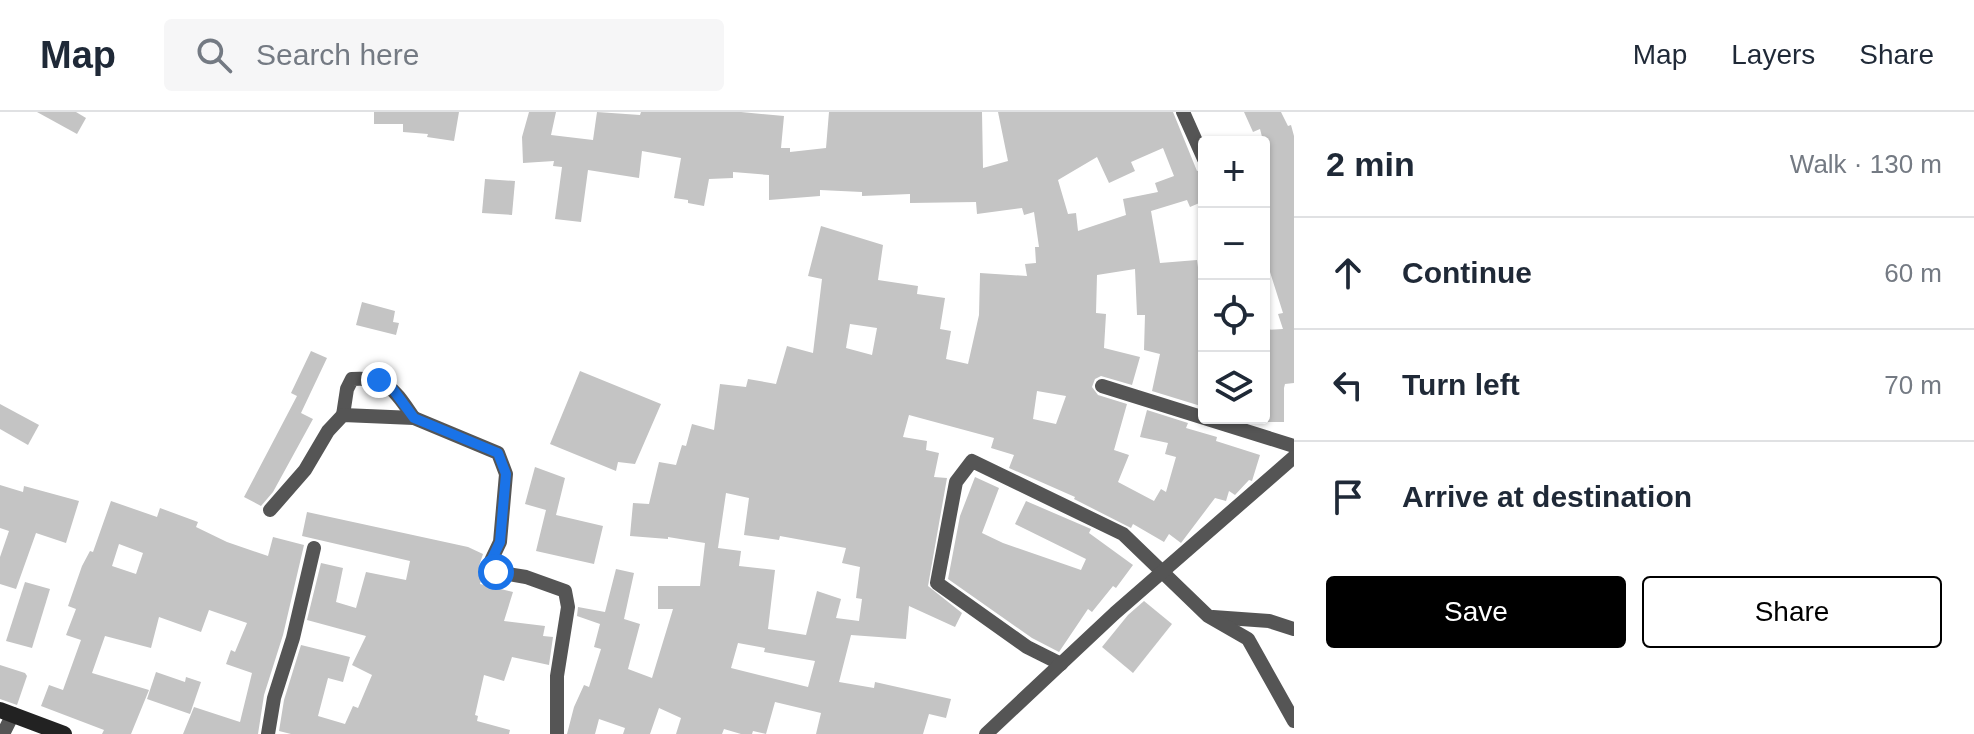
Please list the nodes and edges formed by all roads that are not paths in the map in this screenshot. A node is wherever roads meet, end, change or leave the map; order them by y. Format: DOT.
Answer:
graph roads {
  1 [pos="1183,112"];
  2 [pos="1198,146"];
  3 [pos="1102,386"];
  4 [pos="343,415"];
  5 [pos="414,418"];
  6 [pos="1294,446"];
  7 [pos="1294,457"];
  8 [pos="270,510"];
  9 [pos="314,548"];
  10 [pos="1161,572"];
  11 [pos="1208,616"];
  12 [pos="1294,629"];
  13 [pos="1061,664"];
  14 [pos="7,712"];
  15 [pos="1294,721"];
  16 [pos="3,734"];
  17 [pos="64,734"];
  18 [pos="268,734"];
  19 [pos="557,734"];
  20 [pos="986,734"];
  1 -- 2 [label="street"];
  3 -- 6 [label="street"];
  4 -- 5 [label="street"];
  4 -- 5 [label="street"];
  4 -- 8 [label="street"];
  5 -- 19 [label="street"];
  7 -- 10 [label="street"];
  9 -- 18 [label="street"];
  10 -- 11 [label="street"];
  10 -- 13 [label="street"];
  10 -- 13 [label="street"];
  11 -- 12 [label="street"];
  11 -- 15 [label="street"];
  13 -- 20 [label="street"];
  14 -- 16 [label="street"];
  14 -- 17 [label="street"];
}
